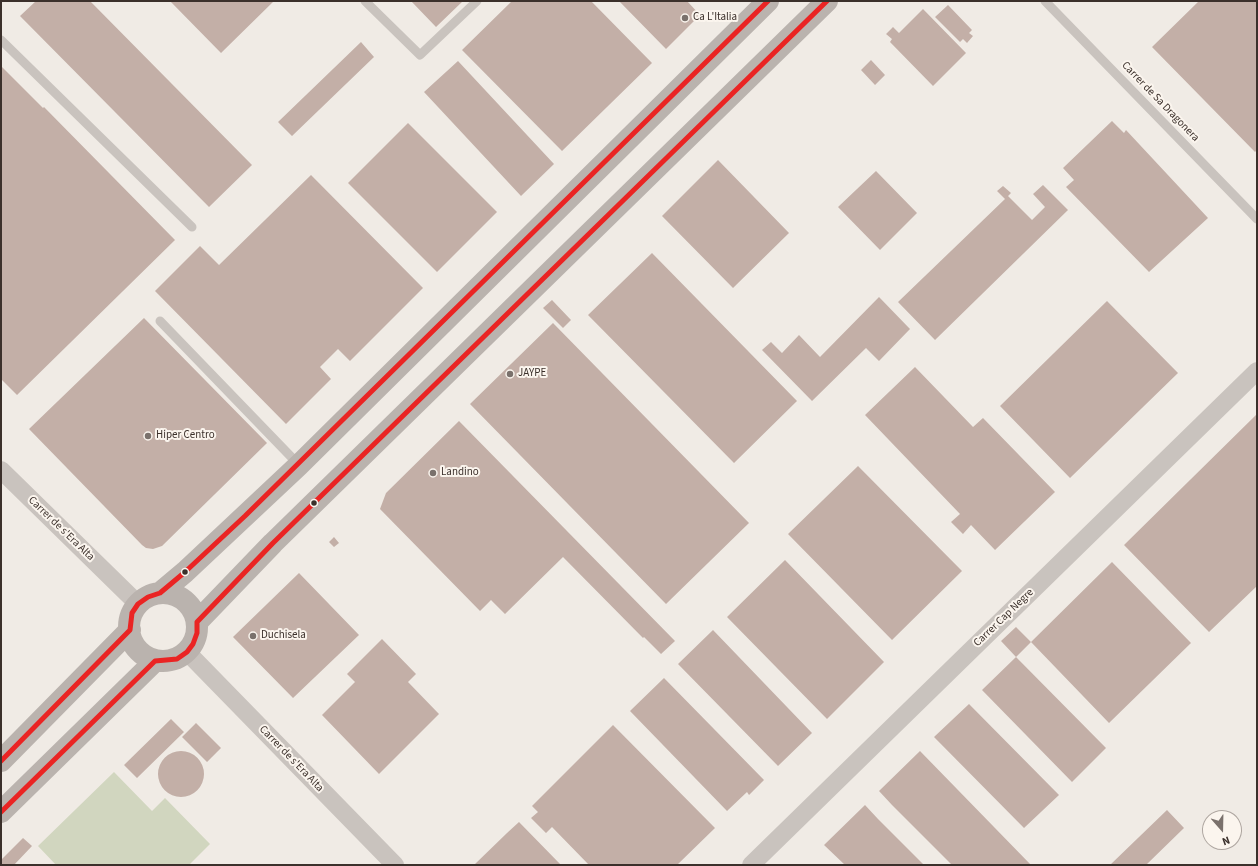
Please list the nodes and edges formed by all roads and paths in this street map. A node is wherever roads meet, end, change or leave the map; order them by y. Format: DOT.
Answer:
graph roads {
  1 [pos="365,1"];
  2 [pos="477,1"];
  3 [pos="768,1"];
  4 [pos="827,1"];
  5 [pos="1045,1"];
  6 [pos="1,40"];
  7 [pos="1257,220"];
  8 [pos="192,227"];
  9 [pos="160,321"];
  10 [pos="1257,370"];
  11 [pos="298,465"];
  12 [pos="1,470"];
  13 [pos="160,593"];
  14 [pos="138,604"];
  15 [pos="197,622"];
  16 [pos="130,630"];
  17 [pos="187,652"];
  18 [pos="156,661"];
  19 [pos="1,761"];
  20 [pos="1,812"];
  21 [pos="395,865"];
  22 [pos="751,865"];
  1 -- 2 [label="lane"];
  3 -- 11 [label="street"];
  4 -- 15 [label="street"];
  5 -- 7 [label="lane, Carrer de Sa Dragonera"];
  6 -- 8 [label="lane"];
  9 -- 11 [label="lane"];
  10 -- 22 [label="street, Carrer Cap Negre"];
  11 -- 13 [label="street"];
  12 -- 14 [label="street, Carrer de s'Era Alta"];
  13 -- 14 [label="street"];
  13 -- 15 [label="street"];
  14 -- 16 [label="street"];
  15 -- 17 [label="street"];
  16 -- 18 [label="street"];
  16 -- 19 [label="street"];
  17 -- 18 [label="street"];
  17 -- 21 [label="street, Carrer de s'Era Alta"];
  18 -- 20 [label="street"];
}
